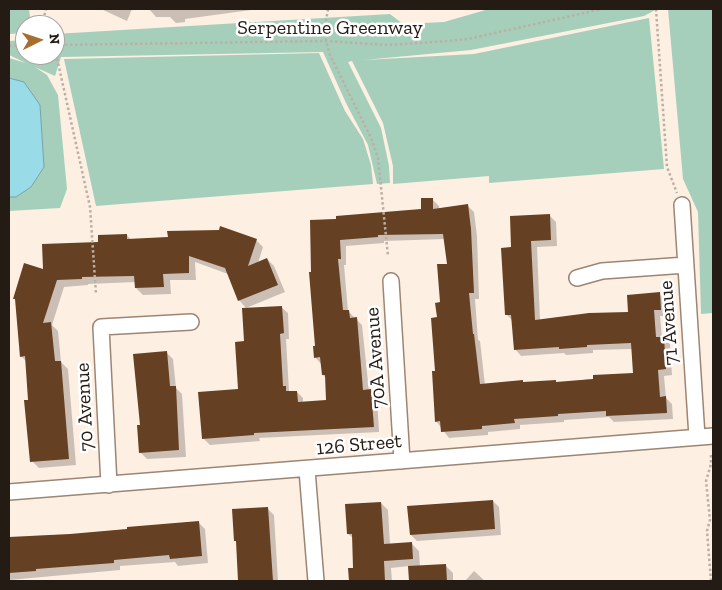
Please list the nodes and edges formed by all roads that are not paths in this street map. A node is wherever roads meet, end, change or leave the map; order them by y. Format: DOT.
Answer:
graph roads {
  1 [pos="682,205"];
  2 [pos="686,265"];
  3 [pos="577,278"];
  4 [pos="391,281"];
  5 [pos="191,322"];
  6 [pos="713,436"];
  7 [pos="697,437"];
  8 [pos="402,461"];
  9 [pos="307,470"];
  10 [pos="109,485"];
  11 [pos="9,492"];
  12 [pos="316,581"];
  1 -- 2 [label="street, 71 Avenue"];
  2 -- 3 [label="street"];
  2 -- 7 [label="street, 71 Avenue"];
  4 -- 8 [label="street, 70A Avenue"];
  5 -- 10 [label="street, 70 Avenue"];
  6 -- 7 [label="street, 126 Street"];
  7 -- 8 [label="street, 126 Street"];
  8 -- 9 [label="street, 126 Street"];
  9 -- 10 [label="street, 126 Street"];
  9 -- 12 [label="street"];
  10 -- 11 [label="street, 126 Street"];
}
